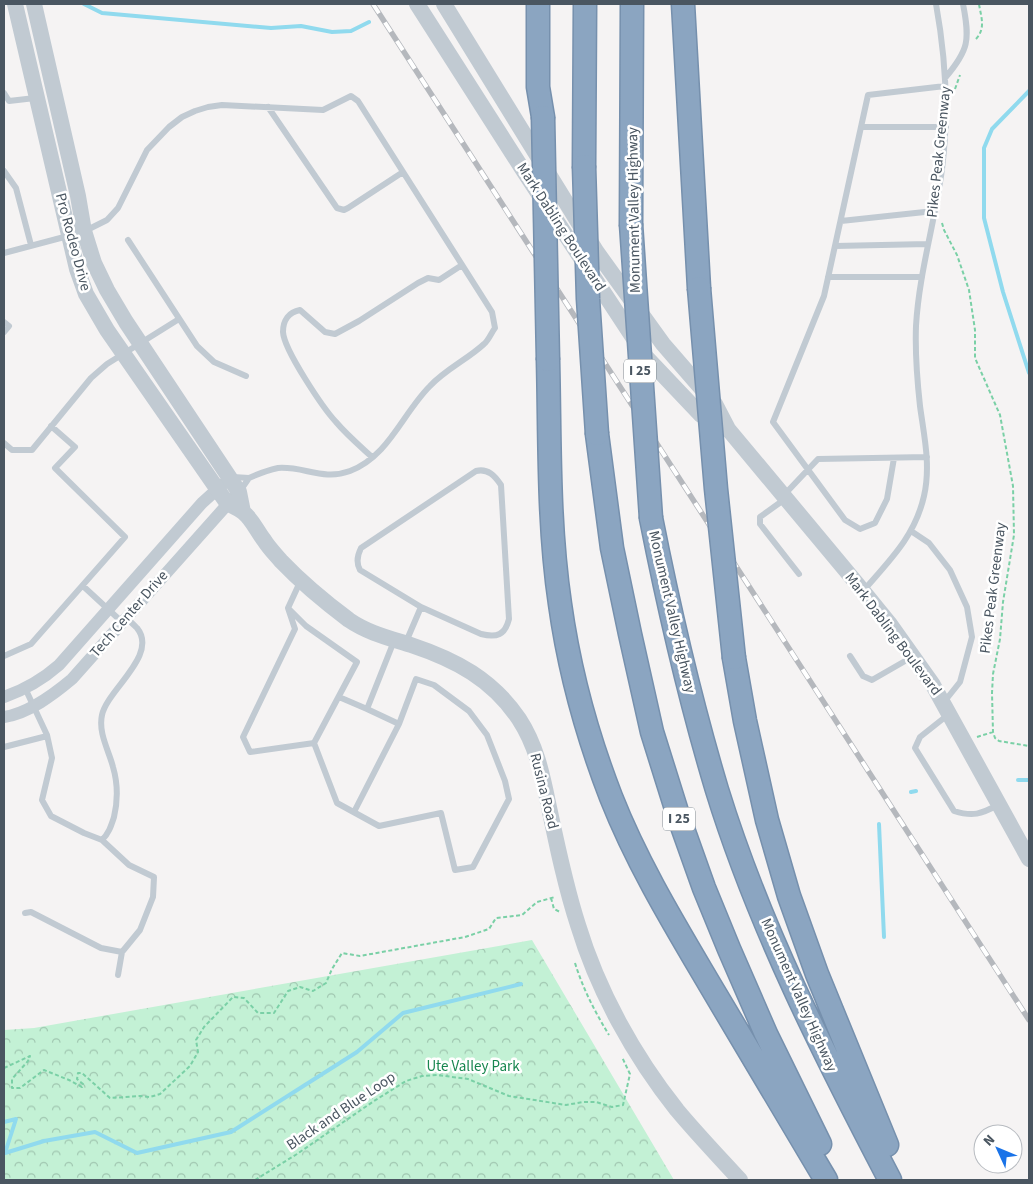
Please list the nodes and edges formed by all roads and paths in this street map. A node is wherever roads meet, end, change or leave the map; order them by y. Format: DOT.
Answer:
graph roads {
  1 [pos="15,4"];
  2 [pos="34,4"];
  3 [pos="417,4"];
  4 [pos="444,4"];
  5 [pos="538,4"];
  6 [pos="549,4"];
  7 [pos="585,4"];
  8 [pos="632,4"];
  9 [pos="683,4"];
  10 [pos="936,4"];
  11 [pos="963,4"];
  12 [pos="979,4"];
  13 [pos="974,42"];
  14 [pos="960,75"];
  15 [pos="945,82"];
  16 [pos="541,87"];
  17 [pos="4,93"];
  18 [pos="955,95"];
  19 [pos="37,98"];
  20 [pos="268,107"];
  21 [pos="861,127"];
  22 [pos="946,127"];
  23 [pos="4,171"];
  24 [pos="403,172"];
  25 [pos="934,211"];
  26 [pos="841,221"];
  27 [pos="942,221"];
  28 [pos="76,233"];
  29 [pos="128,240"];
  30 [pos="928,244"];
  31 [pos="31,245"];
  32 [pos="835,246"];
  33 [pos="4,253"];
  34 [pos="462,265"];
  35 [pos="828,277"];
  36 [pos="922,277"];
  37 [pos="178,319"];
  38 [pos="4,322"];
  39 [pos="4,332"];
  40 [pos="140,342"];
  41 [pos="124,354"];
  42 [pos="246,376"];
  43 [pos="51,426"];
  44 [pos="728,429"];
  45 [pos="4,443"];
  46 [pos="372,457"];
  47 [pos="926,457"];
  48 [pos="894,458"];
  49 [pos="809,469"];
  50 [pos="230,477"];
  51 [pos="249,478"];
  52 [pos="217,489"];
  53 [pos="233,497"];
  54 [pos="784,497"];
  55 [pos="911,530"];
  56 [pos="799,574"];
  57 [pos="301,581"];
  58 [pos="83,586"];
  59 [pos="863,591"];
  60 [pos="421,607"];
  61 [pos="288,608"];
  62 [pos="108,609"];
  63 [pos="124,620"];
  64 [pos="400,642"];
  65 [pos="4,656"];
  66 [pos="850,656"];
  67 [pos="913,657"];
  68 [pos="26,688"];
  69 [pos="338,697"];
  70 [pos="4,698"];
  71 [pos="34,706"];
  72 [pos="946,708"];
  73 [pos="367,709"];
  74 [pos="4,717"];
  75 [pos="399,724"];
  76 [pos="993,732"];
  77 [pos="47,736"];
  78 [pos="972,739"];
  79 [pos="314,743"];
  80 [pos="1029,746"];
  81 [pos="4,747"];
  82 [pos="999,804"];
  83 [pos="354,812"];
  84 [pos="102,840"];
  85 [pos="1029,859"];
  86 [pos="555,897"];
  87 [pos="551,898"];
  88 [pos="561,912"];
  89 [pos="25,913"];
  90 [pos="122,952"];
  91 [pos="118,975"];
  92 [pos="620,1053"];
  93 [pos="4,1068"];
  94 [pos="255,1180"];
  95 [pos="740,1180"];
  96 [pos="826,1180"];
  97 [pos="839,1180"];
  98 [pos="890,1180"];
  99 [pos="902,1180"];
  1 -- 19 [label="street, Pro Rodeo Drive"];
  2 -- 28 [label="street, Pro Rodeo Drive"];
  3 -- 44 [label="street, Mark Dabling Boulevard"];
  4 -- 44 [label="street, Mark Dabling Boulevard"];
  5 -- 16 [label="highway"];
  6 -- 16 [label="highway"];
  7 -- 97 [label="highway, I 25, bridge"];
  8 -- 98 [label="highway, Monument Valley Highway / I 25, bridge"];
  9 -- 99 [label="highway, bridge"];
  10 -- 15 [label="lane"];
  11 -- 15 [label="lane"];
  12 -- 13 [label="path"];
  14 -- 18 [label="path, Pikes Peak Greenway"];
  15 -- 21 [label="lane"];
  15 -- 22 [label="lane"];
  16 -- 96 [label="highway, bridge"];
  17 -- 19 [label="lane"];
  19 -- 28 [label="street, Pro Rodeo Drive"];
  20 -- 24 [label="lane"];
  20 -- 24 [label="lane"];
  20 -- 28 [label="lane"];
  21 -- 22 [label="lane"];
  21 -- 26 [label="lane"];
  22 -- 25 [label="lane"];
  23 -- 31 [label="lane"];
  24 -- 34 [label="lane"];
  25 -- 26 [label="lane"];
  25 -- 30 [label="lane"];
  26 -- 32 [label="lane"];
  27 -- 76 [label="path, Pikes Peak Greenway"];
  28 -- 31 [label="lane"];
  28 -- 40 [label="street, Pro Rodeo Drive"];
  28 -- 41 [label="street, Pro Rodeo Drive"];
  29 -- 37 [label="lane"];
  30 -- 32 [label="lane"];
  30 -- 36 [label="lane"];
  31 -- 33 [label="lane"];
  32 -- 35 [label="lane"];
  34 -- 46 [label="lane"];
  34 -- 46 [label="lane"];
  35 -- 36 [label="lane"];
  35 -- 49 [label="lane"];
  36 -- 47 [label="lane"];
  37 -- 40 [label="lane"];
  37 -- 42 [label="lane"];
  38 -- 39 [label="lane"];
  40 -- 41 [label="lane"];
  40 -- 50 [label="street, Pro Rodeo Drive"];
  41 -- 43 [label="lane"];
  41 -- 52 [label="street, Pro Rodeo Drive"];
  43 -- 45 [label="lane"];
  43 -- 58 [label="lane"];
  44 -- 54 [label="street, Mark Dabling Boulevard"];
  46 -- 51 [label="lane"];
  47 -- 48 [label="lane"];
  47 -- 55 [label="lane"];
  48 -- 49 [label="lane"];
  48 -- 49 [label="lane"];
  49 -- 54 [label="lane"];
  50 -- 51 [label="lane"];
  50 -- 52 [label="street, Tech Center Drive"];
  50 -- 53 [label="street, Pro Rodeo Drive"];
  51 -- 53 [label="lane"];
  52 -- 53 [label="street, Pro Rodeo Drive"];
  52 -- 62 [label="street, Tech Center Drive"];
  53 -- 57 [label="street, Rusina Road"];
  53 -- 63 [label="street, Tech Center Drive"];
  54 -- 56 [label="lane"];
  54 -- 59 [label="street, Mark Dabling Boulevard"];
  55 -- 59 [label="lane"];
  55 -- 72 [label="lane"];
  57 -- 61 [label="lane"];
  57 -- 64 [label="street, Rusina Road"];
  58 -- 62 [label="lane"];
  58 -- 65 [label="lane"];
  59 -- 67 [label="street, Mark Dabling Boulevard"];
  60 -- 60 [label="lane"];
  60 -- 64 [label="lane"];
  61 -- 69 [label="lane"];
  61 -- 79 [label="lane"];
  62 -- 63 [label="lane"];
  62 -- 68 [label="street, Tech Center Drive"];
  63 -- 71 [label="street, Tech Center Drive"];
  63 -- 84 [label="lane"];
  64 -- 73 [label="lane"];
  64 -- 95 [label="street, Rusina Road"];
  66 -- 67 [label="lane"];
  67 -- 72 [label="street, Mark Dabling Boulevard"];
  68 -- 70 [label="street, Tech Center Drive"];
  68 -- 71 [label="lane"];
  69 -- 73 [label="lane"];
  69 -- 79 [label="lane"];
  71 -- 74 [label="street, Tech Center Drive"];
  71 -- 77 [label="lane"];
  72 -- 82 [label="street, Mark Dabling Boulevard"];
  72 -- 82 [label="lane"];
  73 -- 75 [label="lane"];
  75 -- 83 [label="lane"];
  75 -- 83 [label="lane"];
  76 -- 78 [label="path"];
  76 -- 80 [label="path"];
  77 -- 81 [label="lane"];
  77 -- 84 [label="lane"];
  79 -- 83 [label="lane"];
  82 -- 85 [label="street, Mark Dabling Boulevard"];
  84 -- 90 [label="lane"];
  86 -- 87 [label="path"];
  87 -- 88 [label="path"];
  87 -- 93 [label="path"];
  89 -- 90 [label="lane"];
  90 -- 91 [label="lane"];
  92 -- 94 [label="path, Black and Blue Loop"];
}
